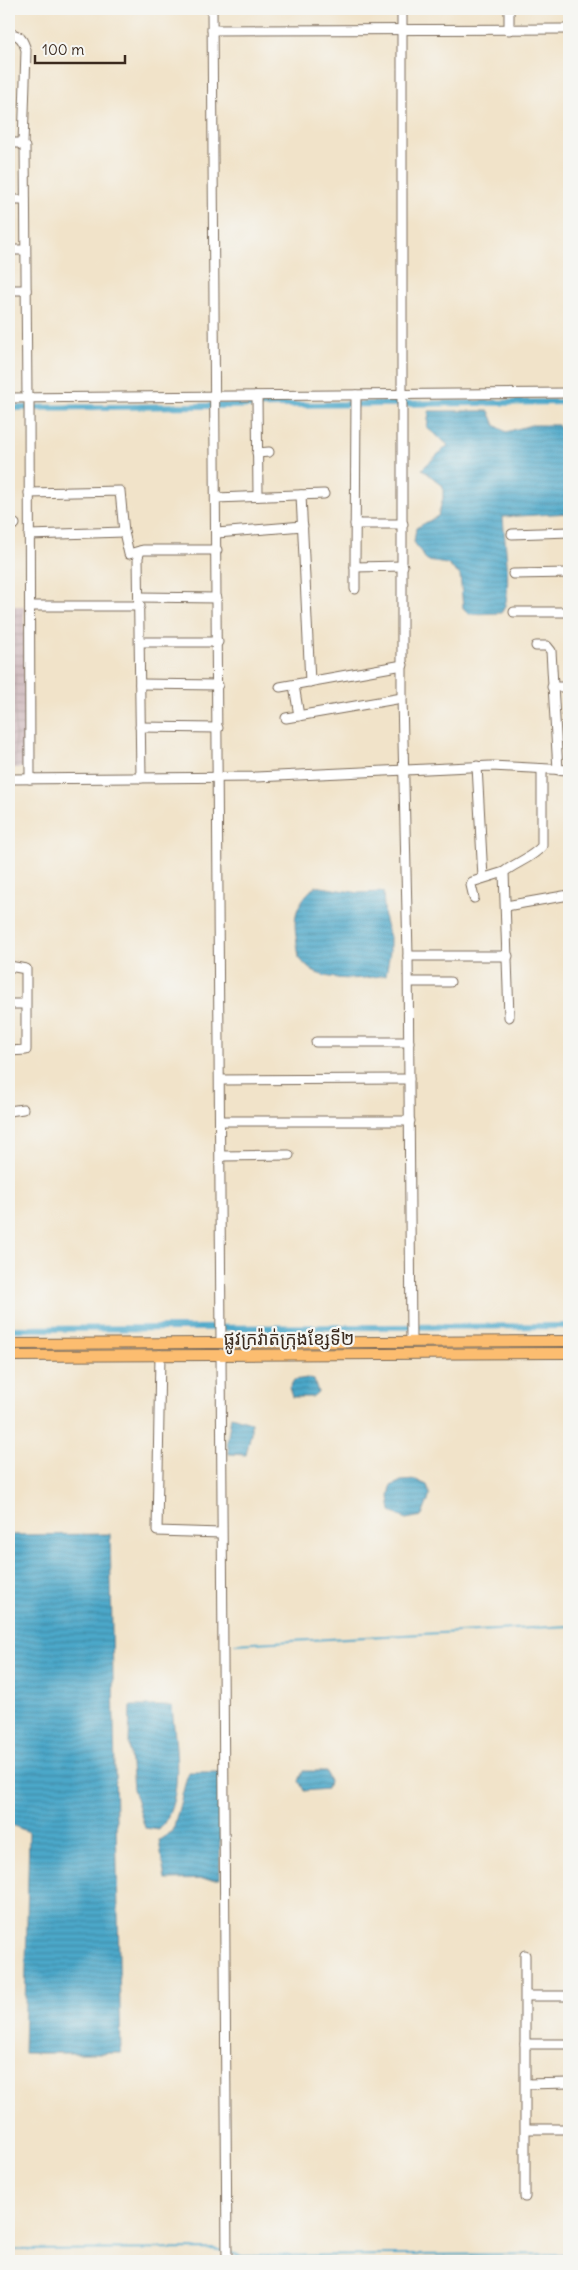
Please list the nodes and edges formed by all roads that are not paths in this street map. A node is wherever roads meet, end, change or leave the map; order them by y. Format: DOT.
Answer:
graph roads {
  1 [pos="212,9"];
  2 [pos="402,9"];
  3 [pos="508,9"];
  4 [pos="402,29"];
  5 [pos="569,29"];
  6 [pos="212,30"];
  7 [pos="509,30"];
  8 [pos="9,34"];
  9 [pos="9,143"];
  10 [pos="23,144"];
  11 [pos="9,200"];
  12 [pos="25,200"];
  13 [pos="9,250"];
  14 [pos="25,250"];
  15 [pos="9,290"];
  16 [pos="26,290"];
  17 [pos="569,393"];
  18 [pos="9,398"];
  19 [pos="257,398"];
  20 [pos="355,400"];
  21 [pos="404,400"];
  22 [pos="215,401"];
  23 [pos="29,402"];
  24 [pos="269,452"];
  25 [pos="257,453"];
  26 [pos="29,493"];
  27 [pos="324,494"];
  28 [pos="301,495"];
  29 [pos="258,496"];
  30 [pos="216,498"];
  31 [pos="355,524"];
  32 [pos="403,524"];
  33 [pos="303,526"];
  34 [pos="124,532"];
  35 [pos="569,532"];
  36 [pos="216,533"];
  37 [pos="512,534"];
  38 [pos="29,535"];
  39 [pos="217,550"];
  40 [pos="140,551"];
  41 [pos="403,566"];
  42 [pos="355,567"];
  43 [pos="569,573"];
  44 [pos="513,574"];
  45 [pos="355,588"];
  46 [pos="217,598"];
  47 [pos="140,602"];
  48 [pos="30,606"];
  49 [pos="514,612"];
  50 [pos="569,612"];
  51 [pos="140,642"];
  52 [pos="218,642"];
  53 [pos="536,646"];
  54 [pos="403,665"];
  55 [pos="310,682"];
  56 [pos="140,684"];
  57 [pos="294,684"];
  58 [pos="218,685"];
  59 [pos="280,687"];
  60 [pos="552,687"];
  61 [pos="569,687"];
  62 [pos="402,698"];
  63 [pos="299,716"];
  64 [pos="286,718"];
  65 [pos="140,727"];
  66 [pos="218,728"];
  67 [pos="477,766"];
  68 [pos="542,769"];
  69 [pos="404,770"];
  70 [pos="558,770"];
  71 [pos="569,770"];
  72 [pos="218,777"];
  73 [pos="141,778"];
  74 [pos="9,779"];
  75 [pos="30,779"];
  76 [pos="504,872"];
  77 [pos="483,878"];
  78 [pos="569,896"];
  79 [pos="474,898"];
  80 [pos="506,906"];
  81 [pos="408,956"];
  82 [pos="508,956"];
  83 [pos="9,966"];
  84 [pos="408,982"];
  85 [pos="450,982"];
  86 [pos="9,1004"];
  87 [pos="25,1004"];
  88 [pos="509,1018"];
  89 [pos="316,1042"];
  90 [pos="409,1042"];
  91 [pos="9,1051"];
  92 [pos="409,1079"];
  93 [pos="220,1080"];
  94 [pos="23,1110"];
  95 [pos="9,1111"];
  96 [pos="220,1121"];
  97 [pos="410,1121"];
  98 [pos="290,1155"];
  99 [pos="221,1156"];
  100 [pos="221,1334"];
  101 [pos="411,1338"];
  102 [pos="569,1341"];
  103 [pos="9,1344"];
  104 [pos="411,1353"];
  105 [pos="569,1353"];
  106 [pos="221,1354"];
  107 [pos="160,1355"];
  108 [pos="9,1356"];
  109 [pos="221,1533"];
  110 [pos="525,1955"];
  111 [pos="526,1996"];
  112 [pos="569,1996"];
  113 [pos="525,2044"];
  114 [pos="569,2044"];
  115 [pos="569,2083"];
  116 [pos="526,2084"];
  117 [pos="526,2129"];
  118 [pos="569,2129"];
  119 [pos="525,2197"];
  120 [pos="227,2258"];
  1 -- 6 [label="street"];
  2 -- 4 [label="street"];
  3 -- 7 [label="street"];
  4 -- 6 [label="street"];
  4 -- 7 [label="street"];
  4 -- 21 [label="street"];
  5 -- 7 [label="street"];
  6 -- 22 [label="street"];
  8 -- 10 [label="street"];
  9 -- 10 [label="street"];
  10 -- 12 [label="street"];
  11 -- 12 [label="street"];
  12 -- 14 [label="street"];
  13 -- 14 [label="street"];
  14 -- 16 [label="street"];
  15 -- 16 [label="street"];
  16 -- 23 [label="street"];
  17 -- 21 [label="street"];
  18 -- 23 [label="street"];
  19 -- 20 [label="street"];
  19 -- 22 [label="street"];
  19 -- 25 [label="street"];
  20 -- 21 [label="street"];
  20 -- 31 [label="street"];
  21 -- 32 [label="street"];
  22 -- 23 [label="street"];
  22 -- 30 [label="street"];
  23 -- 26 [label="street"];
  24 -- 25 [label="street"];
  25 -- 29 [label="street"];
  26 -- 34 [label="street"];
  26 -- 38 [label="street"];
  27 -- 28 [label="street"];
  28 -- 29 [label="street"];
  28 -- 33 [label="street"];
  29 -- 30 [label="street"];
  30 -- 36 [label="street"];
  31 -- 32 [label="street"];
  31 -- 42 [label="street"];
  32 -- 41 [label="street"];
  33 -- 36 [label="street"];
  33 -- 55 [label="street"];
  34 -- 38 [label="street"];
  34 -- 40 [label="street"];
  35 -- 37 [label="street"];
  36 -- 39 [label="street"];
  38 -- 48 [label="street"];
  39 -- 40 [label="street"];
  39 -- 46 [label="street"];
  40 -- 47 [label="street"];
  41 -- 42 [label="street"];
  41 -- 54 [label="street"];
  42 -- 45 [label="street"];
  43 -- 44 [label="street"];
  46 -- 47 [label="street"];
  46 -- 52 [label="street"];
  47 -- 48 [label="street"];
  47 -- 51 [label="street"];
  48 -- 75 [label="street"];
  49 -- 50 [label="street"];
  51 -- 52 [label="street"];
  51 -- 56 [label="street"];
  52 -- 58 [label="street"];
  53 -- 60 [label="street"];
  54 -- 55 [label="street"];
  54 -- 62 [label="street"];
  55 -- 57 [label="street"];
  56 -- 58 [label="street"];
  56 -- 65 [label="street"];
  57 -- 59 [label="street"];
  57 -- 63 [label="street"];
  58 -- 66 [label="street"];
  60 -- 61 [label="street"];
  60 -- 70 [label="street"];
  62 -- 63 [label="street"];
  62 -- 69 [label="street"];
  63 -- 64 [label="street"];
  65 -- 66 [label="street"];
  65 -- 73 [label="street"];
  66 -- 72 [label="street"];
  67 -- 68 [label="street"];
  67 -- 69 [label="street"];
  67 -- 77 [label="street"];
  68 -- 70 [label="street"];
  68 -- 76 [label="street"];
  69 -- 72 [label="street"];
  69 -- 81 [label="street"];
  70 -- 71 [label="street"];
  72 -- 73 [label="street"];
  72 -- 93 [label="street"];
  73 -- 75 [label="street"];
  74 -- 75 [label="street"];
  76 -- 77 [label="street"];
  76 -- 80 [label="street"];
  77 -- 79 [label="street"];
  78 -- 80 [label="street"];
  80 -- 82 [label="street"];
  81 -- 82 [label="street"];
  81 -- 84 [label="street"];
  82 -- 88 [label="street"];
  83 -- 87 [label="street"];
  84 -- 85 [label="street"];
  84 -- 90 [label="street"];
  86 -- 87 [label="street"];
  87 -- 91 [label="street"];
  89 -- 90 [label="street"];
  90 -- 92 [label="street"];
  92 -- 93 [label="street"];
  92 -- 97 [label="street"];
  93 -- 96 [label="street"];
  94 -- 95 [label="street"];
  96 -- 97 [label="street"];
  96 -- 99 [label="street"];
  97 -- 101 [label="street"];
  98 -- 99 [label="street"];
  99 -- 100 [label="street"];
  100 -- 101 [label="main road, ផ្លូវក្រវ៉ាត់ក្រុងខ្សែទី២"];
  100 -- 103 [label="main road, ផ្លូវក្រវ៉ាត់ក្រុងខ្សែទី២"];
  100 -- 106 [label="main road"];
  101 -- 102 [label="main road, ផ្លូវក្រវ៉ាត់ក្រុងខ្សែទី២"];
  101 -- 104 [label="main road"];
  104 -- 105 [label="main road, ផ្លូវក្រវ៉ាត់ក្រុងខ្សែទី២"];
  104 -- 106 [label="main road, ផ្លូវក្រវ៉ាត់ក្រុងខ្សែទី២"];
  106 -- 107 [label="main road, ផ្លូវក្រវ៉ាត់ក្រុងខ្សែទី២"];
  106 -- 109 [label="street"];
  107 -- 108 [label="main road, ផ្លូវក្រវ៉ាត់ក្រុងខ្សែទី២"];
  107 -- 109 [label="street"];
  109 -- 120 [label="street"];
  110 -- 111 [label="street"];
  111 -- 112 [label="street"];
  111 -- 113 [label="street"];
  113 -- 114 [label="street"];
  113 -- 116 [label="street"];
  115 -- 116 [label="street"];
  116 -- 117 [label="street"];
  117 -- 118 [label="street"];
  117 -- 119 [label="street"];
}
